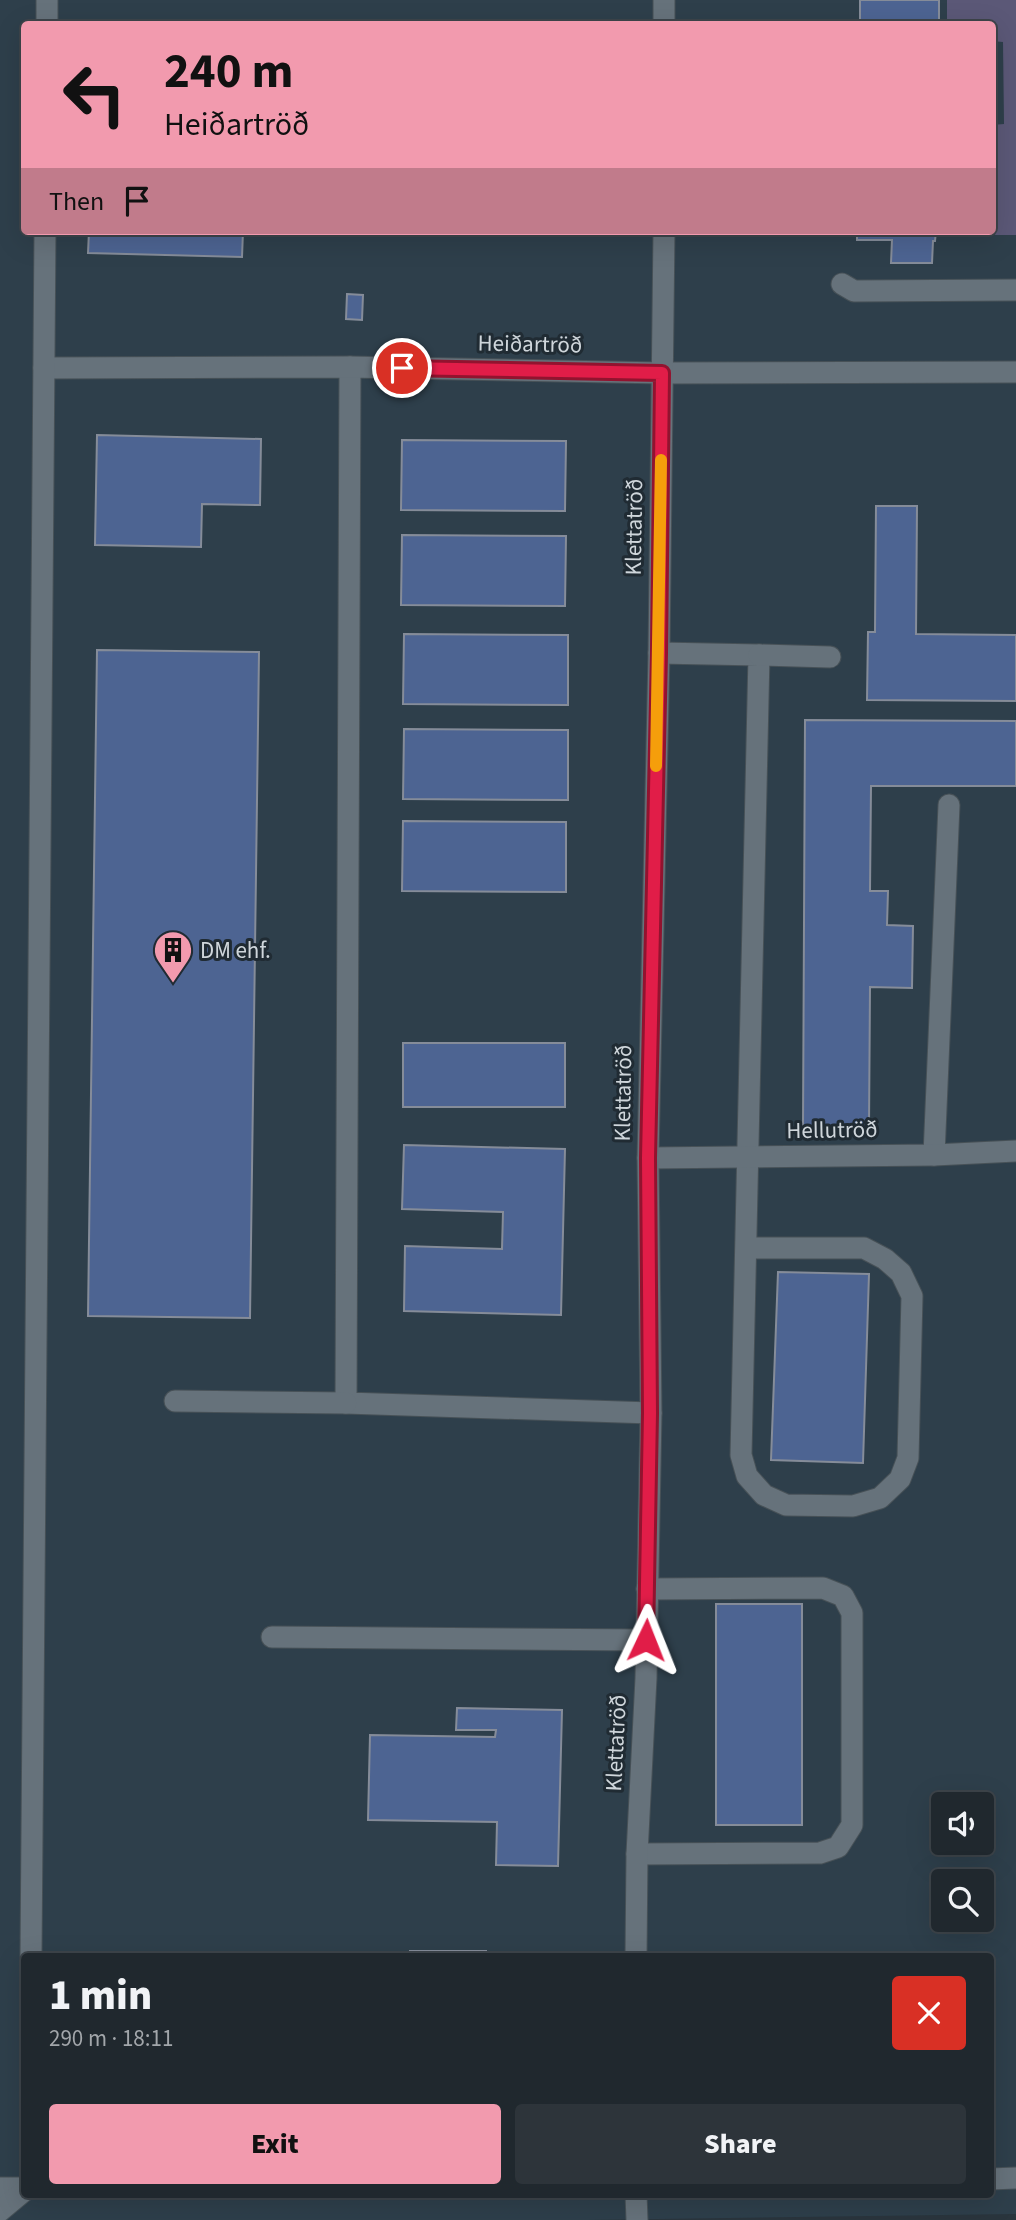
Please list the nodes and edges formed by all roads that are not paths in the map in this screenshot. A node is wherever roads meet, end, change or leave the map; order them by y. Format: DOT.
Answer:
graph roads {
  1 [pos="47,0"];
  2 [pos="664,0"];
  3 [pos="47,21"];
  4 [pos="664,21"];
  5 [pos="45,235"];
  6 [pos="664,235"];
  7 [pos="842,284"];
  8 [pos="1016,290"];
  9 [pos="350,367"];
  10 [pos="44,368"];
  11 [pos="1016,372"];
  12 [pos="662,373"];
  13 [pos="659,653"];
  14 [pos="760,655"];
  15 [pos="830,657"];
  16 [pos="949,806"];
  17 [pos="1016,1151"];
  18 [pos="934,1155"];
  19 [pos="748,1157"];
  20 [pos="648,1158"];
  21 [pos="746,1248"];
  22 [pos="175,1401"];
  23 [pos="346,1403"];
  24 [pos="650,1413"];
  25 [pos="647,1589"];
  26 [pos="272,1637"];
  27 [pos="646,1640"];
  28 [pos="637,1854"];
  29 [pos="31,1953"];
  30 [pos="636,1953"];
  31 [pos="1016,2178"];
  32 [pos="994,2179"];
  33 [pos="0,2188"];
  34 [pos="21,2190"];
  35 [pos="21,2193"];
  36 [pos="636,2198"];
  37 [pos="0,2211"];
  38 [pos="637,2220"];
  1 -- 3 [label="street"];
  2 -- 4 [label="street"];
  5 -- 10 [label="street"];
  6 -- 12 [label="street, Klettatröð"];
  7 -- 8 [label="street"];
  9 -- 10 [label="street, Heiðartröð"];
  9 -- 12 [label="street, Heiðartröð"];
  9 -- 23 [label="street"];
  10 -- 29 [label="street"];
  11 -- 12 [label="street, Heiðartröð"];
  12 -- 13 [label="street, Klettatröð"];
  13 -- 14 [label="street"];
  13 -- 20 [label="street, Klettatröð"];
  14 -- 15 [label="street"];
  14 -- 19 [label="street"];
  16 -- 18 [label="street"];
  17 -- 18 [label="street, Hellutröð"];
  18 -- 19 [label="street, Hellutröð"];
  19 -- 20 [label="street, Hellutröð"];
  19 -- 21 [label="street"];
  20 -- 24 [label="street, Klettatröð"];
  21 -- 21 [label="street"];
  22 -- 23 [label="street"];
  23 -- 24 [label="street"];
  24 -- 25 [label="street, Klettatröð"];
  25 -- 27 [label="street, Klettatröð"];
  25 -- 28 [label="street"];
  26 -- 27 [label="street"];
  27 -- 28 [label="street, Klettatröð"];
  28 -- 30 [label="street, Klettatröð"];
  31 -- 32 [label="street"];
  33 -- 34 [label="street"];
  35 -- 37 [label="street"];
  36 -- 38 [label="street"];
}
